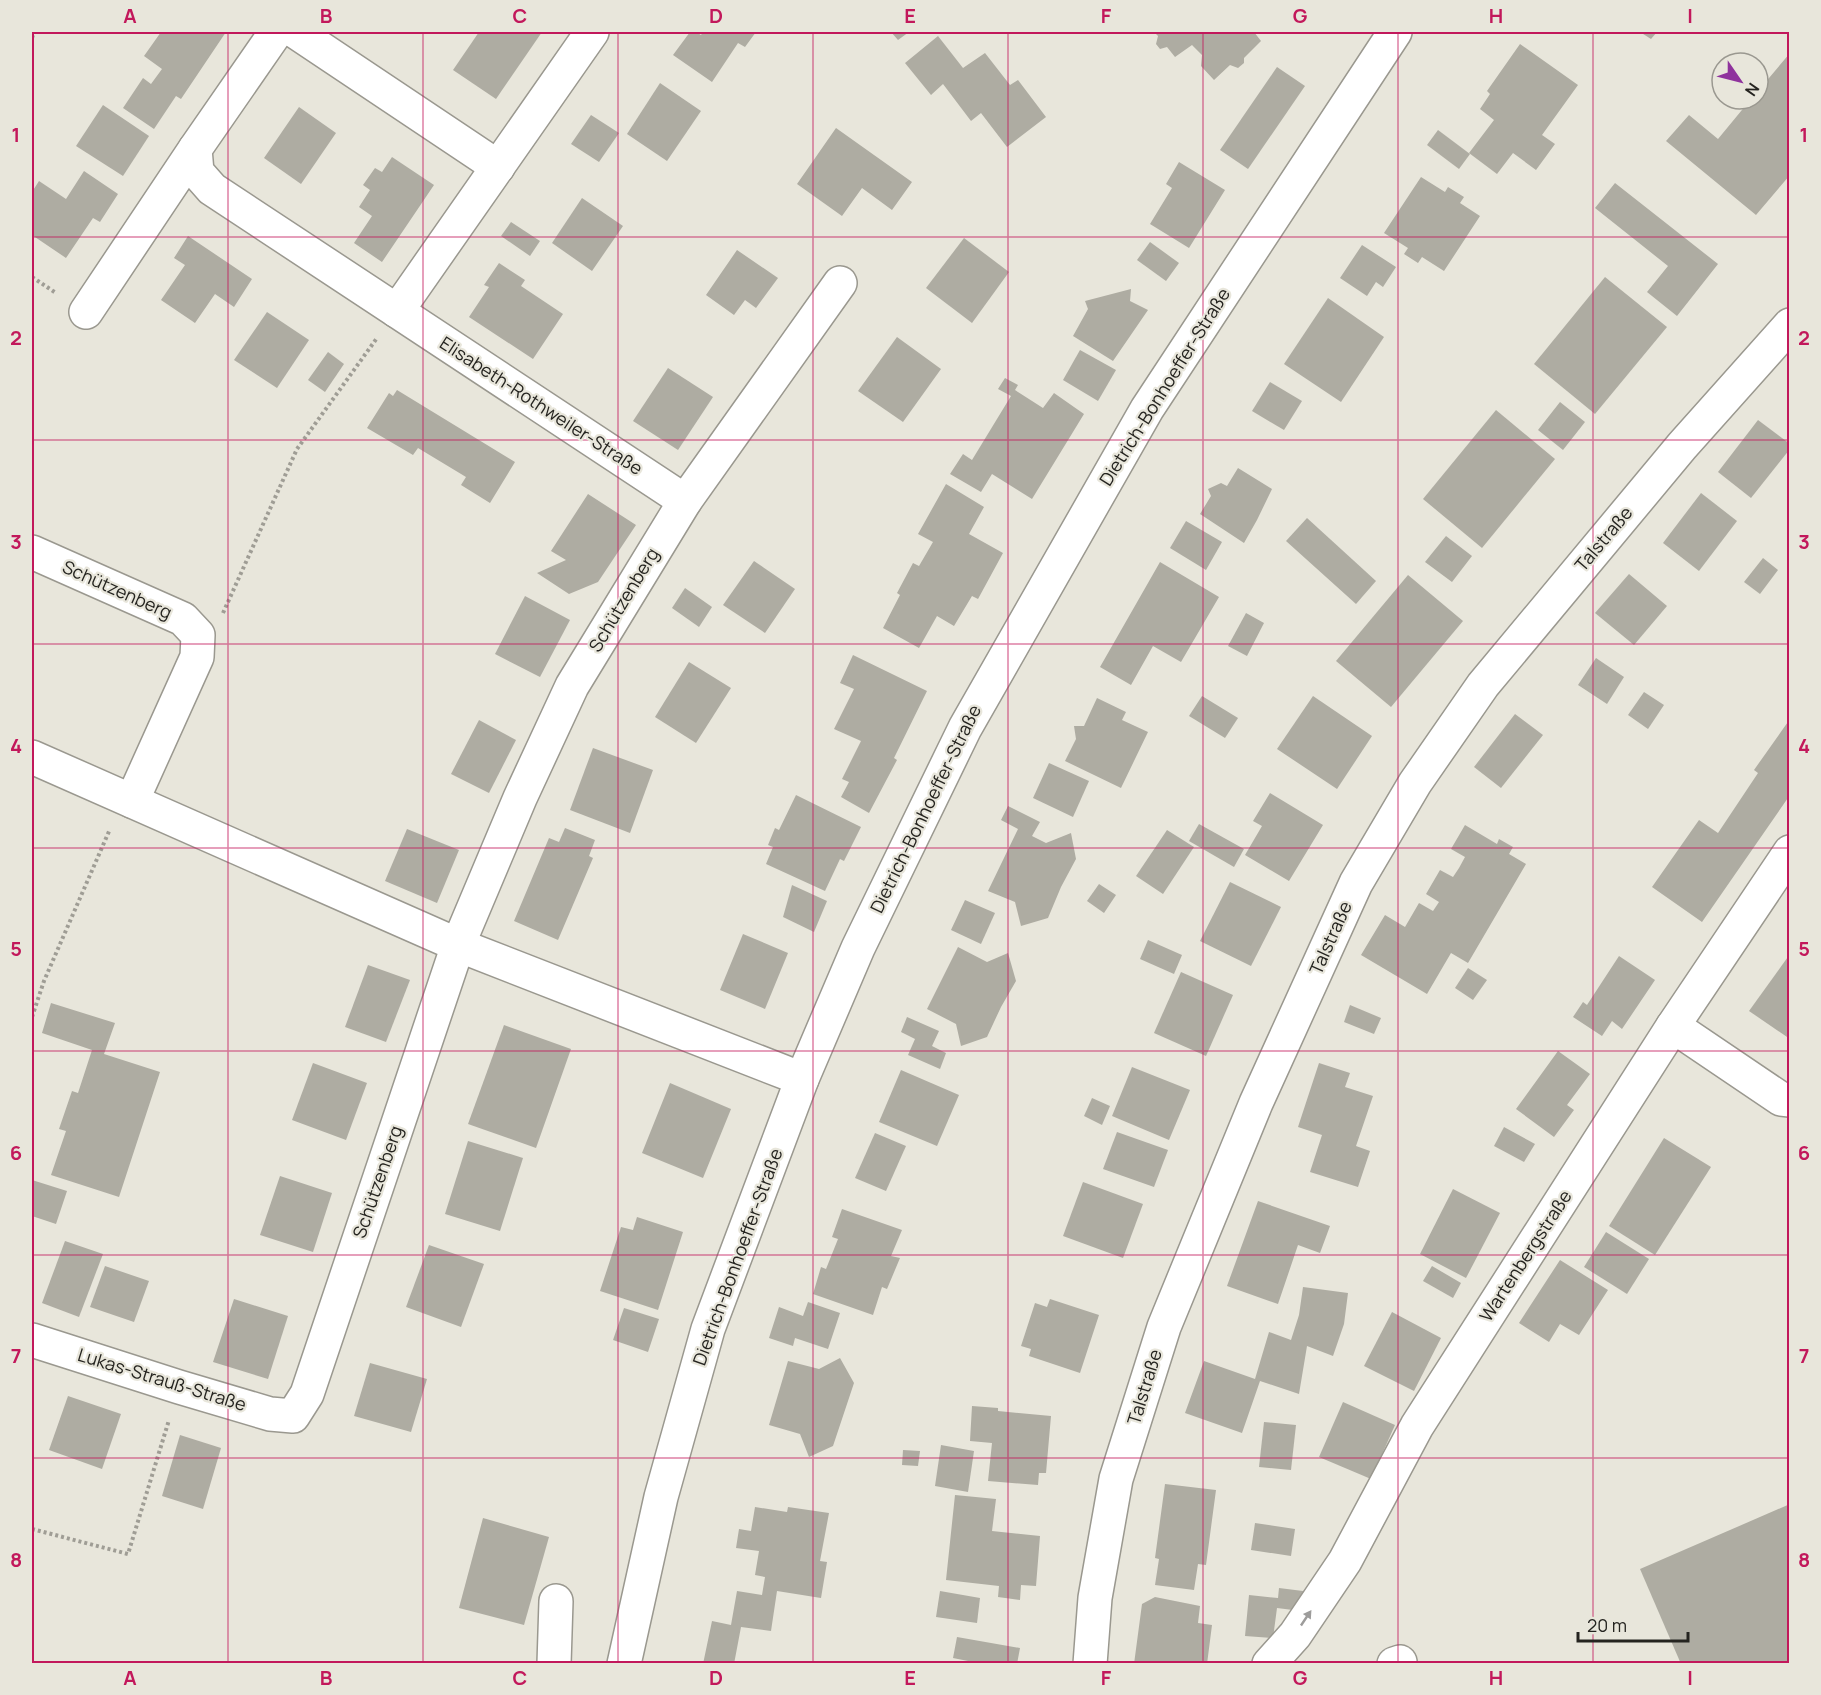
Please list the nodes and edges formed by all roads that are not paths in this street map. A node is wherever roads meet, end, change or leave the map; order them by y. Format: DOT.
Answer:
graph roads {
  1 [pos="276,32"];
  2 [pos="296,32"];
  3 [pos="592,32"];
  4 [pos="1395,32"];
  5 [pos="195,149"];
  6 [pos="498,168"];
  7 [pos="840,283"];
  8 [pos="397,311"];
  9 [pos="86,312"];
  10 [pos="1790,325"];
  11 [pos="685,501"];
  12 [pos="32,552"];
  13 [pos="32,757"];
  14 [pos="128,799"];
  15 [pos="1790,852"];
  16 [pos="458,945"];
  17 [pos="1673,1026"];
  18 [pos="802,1080"];
  19 [pos="1790,1100"];
  20 [pos="32,1340"];
  21 [pos="293,1416"];
  22 [pos="556,1601"];
  23 [pos="554,1664"];
  24 [pos="624,1664"];
  25 [pos="1090,1664"];
  26 [pos="1269,1664"];
  1 -- 5 [label="street"];
  2 -- 6 [label="street"];
  3 -- 6 [label="street"];
  4 -- 18 [label="street, Dietrich-Bonhoeffer-Straße"];
  5 -- 8 [label="street, Elisabeth-Rothweiler-Straße"];
  5 -- 9 [label="street"];
  6 -- 8 [label="street"];
  7 -- 11 [label="street, Schützenberg"];
  8 -- 11 [label="street, Elisabeth-Rothweiler-Straße"];
  10 -- 25 [label="street, Talstraße"];
  11 -- 16 [label="street, Schützenberg"];
  12 -- 14 [label="street, Schützenberg"];
  13 -- 14 [label="street"];
  14 -- 16 [label="street"];
  15 -- 17 [label="street, Wartenbergstraße"];
  16 -- 18 [label="street"];
  16 -- 21 [label="street, Schützenberg"];
  17 -- 19 [label="street"];
  26 -- 17 [label="street, Wartenbergstraße, one-way"];
  18 -- 24 [label="street, Dietrich-Bonhoeffer-Straße"];
  20 -- 21 [label="street, Lukas-Strauß-Straße"];
  22 -- 23 [label="street"];
}
